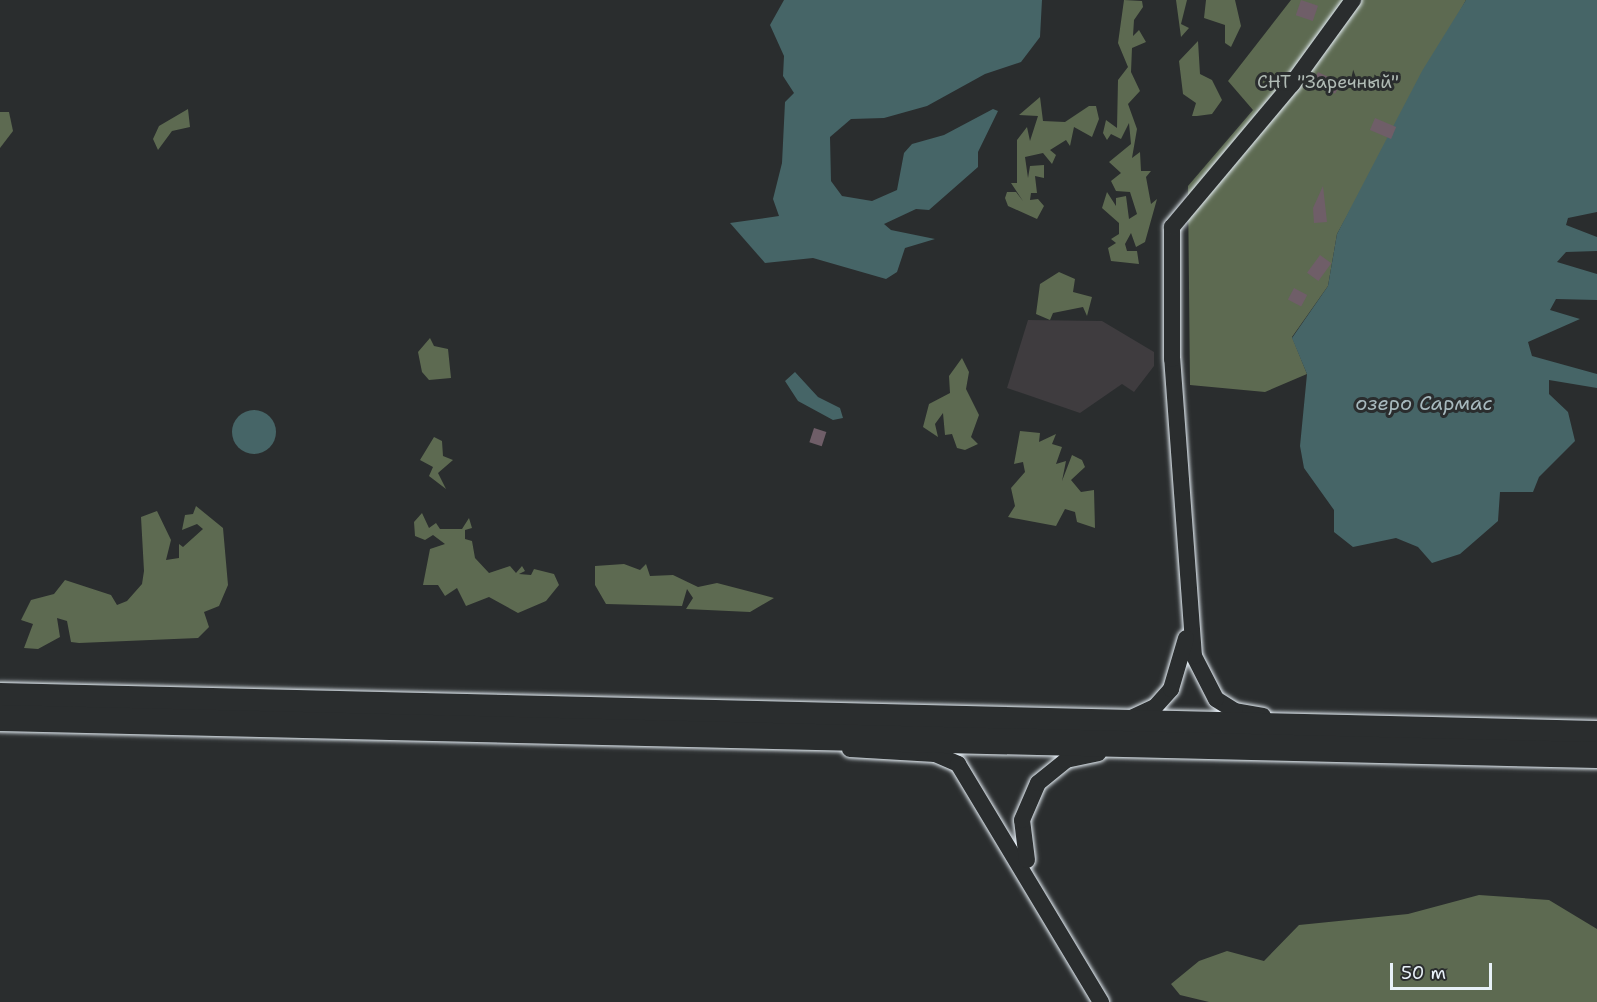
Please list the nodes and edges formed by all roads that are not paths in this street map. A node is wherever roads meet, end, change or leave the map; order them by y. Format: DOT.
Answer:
graph roads {
  1 [pos="1353,0"];
  2 [pos="1188,620"];
  3 [pos="0,696"];
  4 [pos="0,717"];
  5 [pos="1098,723"];
  6 [pos="1428,731"];
  7 [pos="682,734"];
  8 [pos="1597,734"];
  9 [pos="1147,745"];
  10 [pos="1597,755"];
  11 [pos="1036,890"];
  12 [pos="1101,1002"];
  1 -- 2 [label="street"];
  2 -- 5 [label="street"];
  2 -- 6 [label="street"];
  3 -- 5 [label="highway"];
  4 -- 7 [label="highway"];
  5 -- 6 [label="highway"];
  6 -- 8 [label="highway"];
  7 -- 9 [label="highway"];
  7 -- 11 [label="street"];
  9 -- 10 [label="highway"];
  9 -- 11 [label="street"];
  11 -- 12 [label="street"];
}
